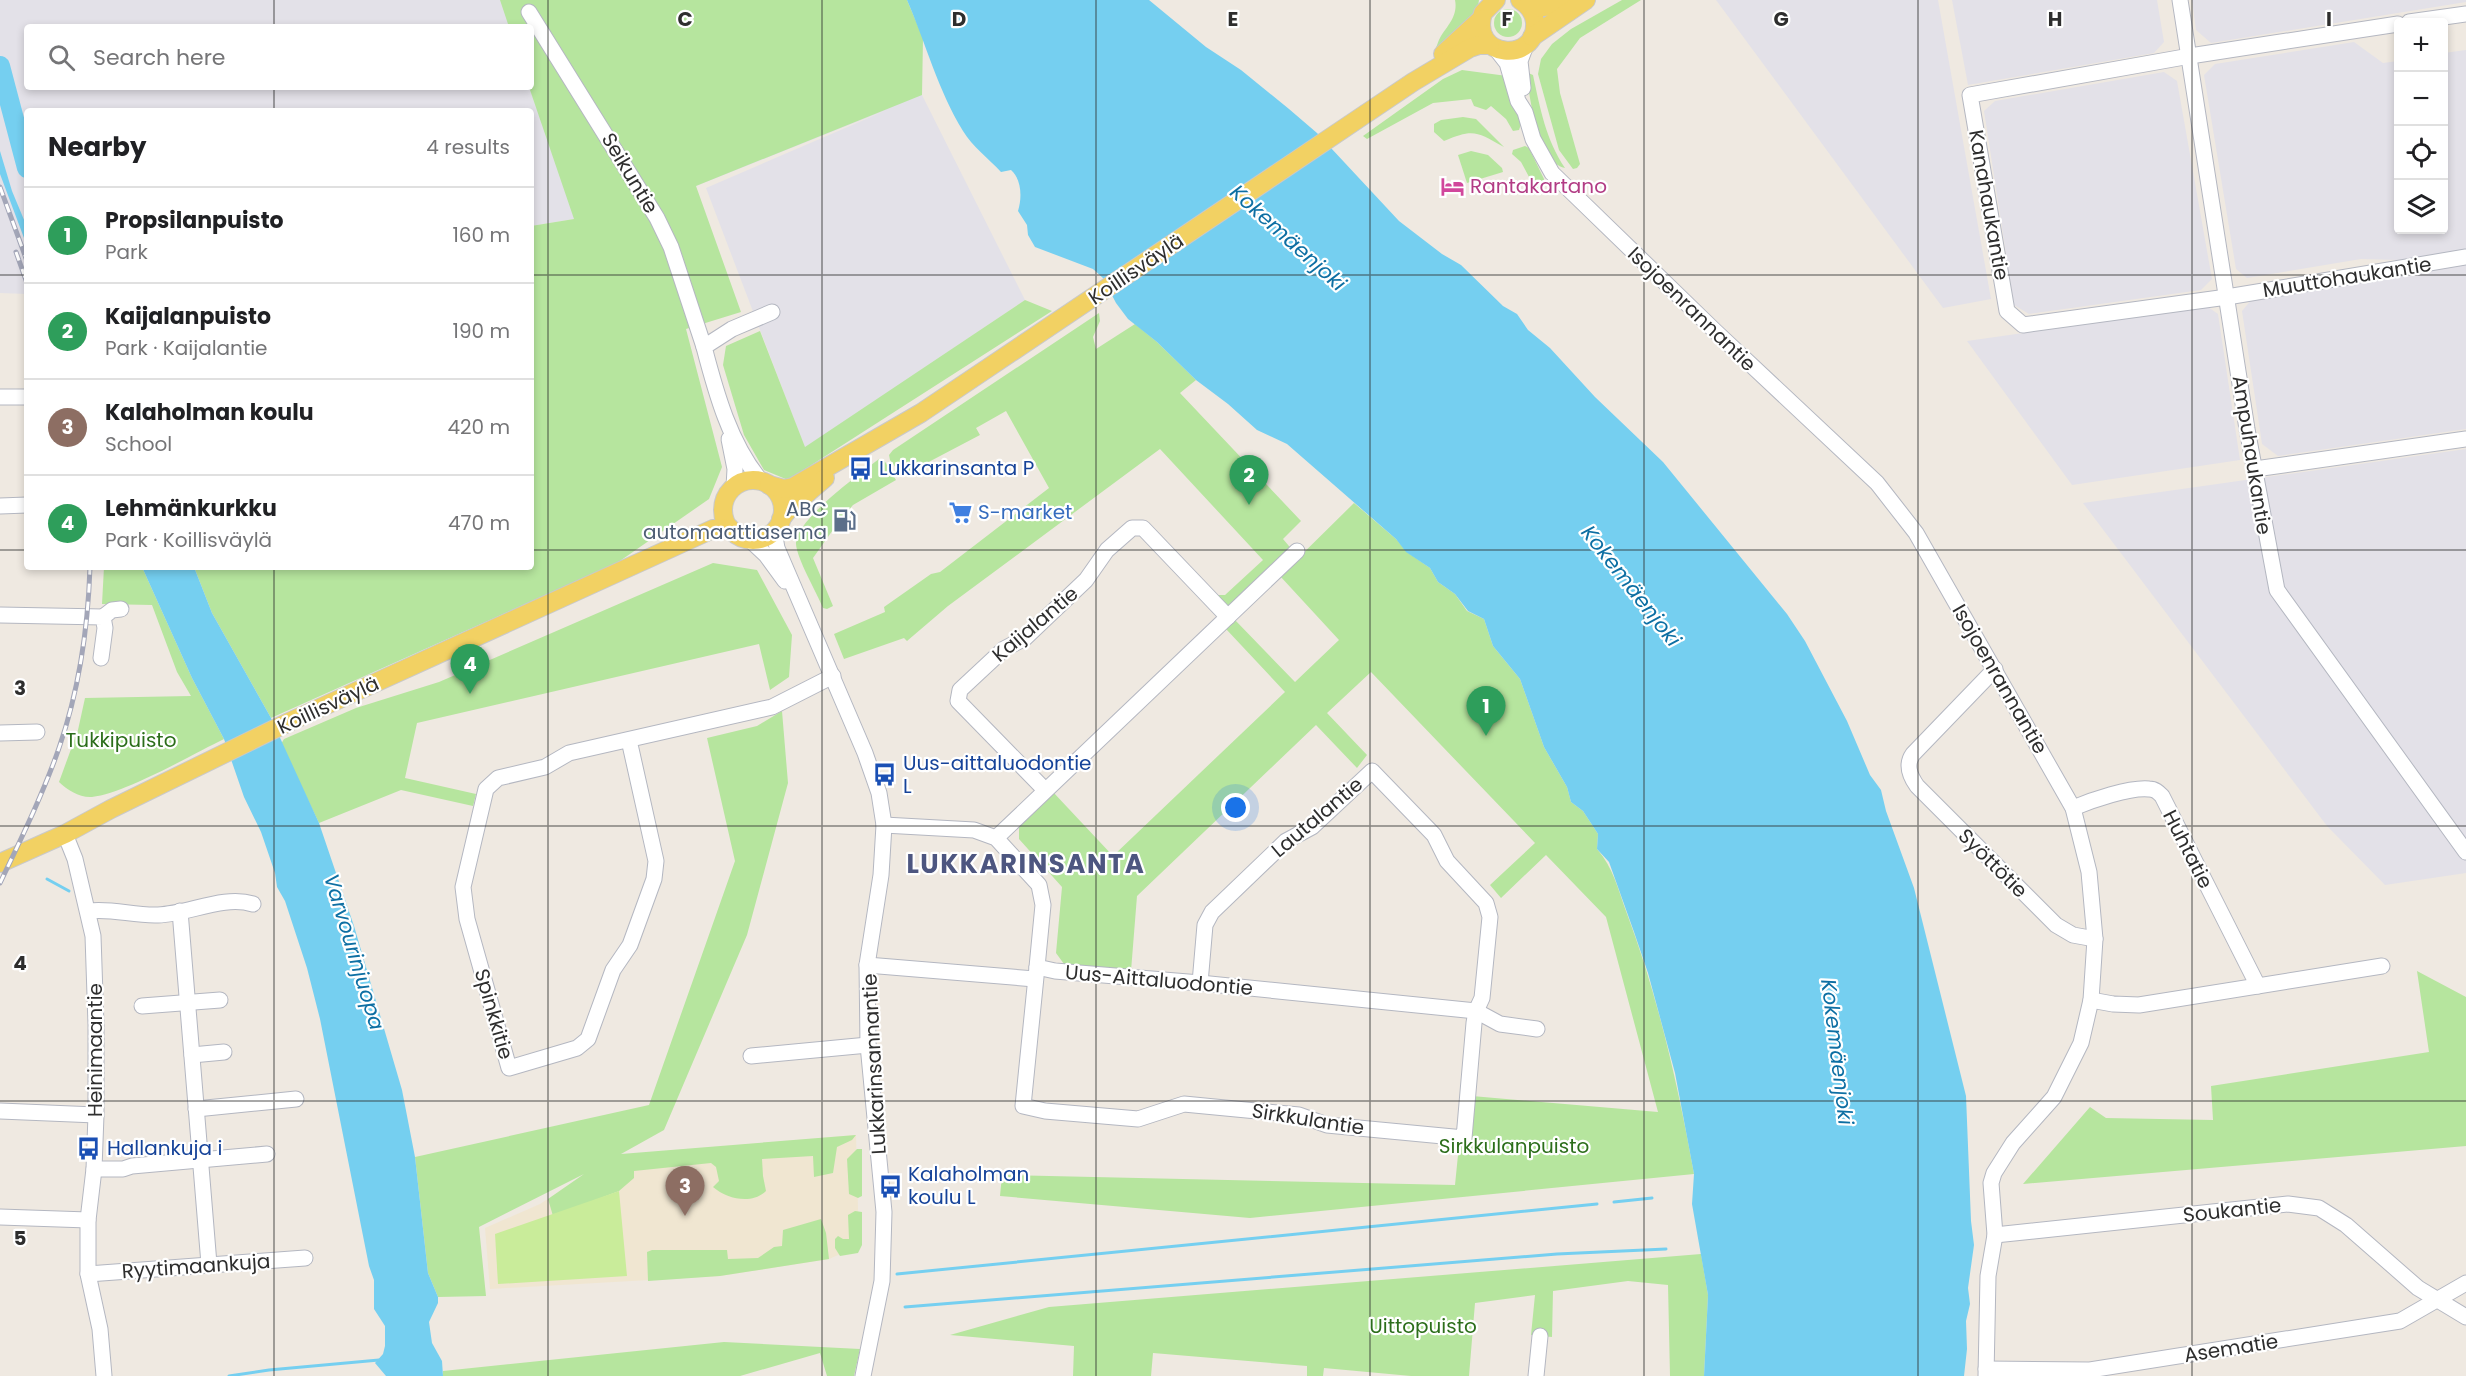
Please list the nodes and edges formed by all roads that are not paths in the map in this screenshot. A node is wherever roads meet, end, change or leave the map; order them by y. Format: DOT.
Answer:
graph roads {
  1 [pos="1496,0"];
  2 [pos="1564,0"];
  3 [pos="1586,0"];
  4 [pos="2180,0"];
  5 [pos="1524,3"];
  6 [pos="1483,11"];
  7 [pos="529,12"];
  8 [pos="2466,14"];
  9 [pos="2438,18"];
  10 [pos="2394,25"];
  11 [pos="1529,41"];
  12 [pos="1493,47"];
  13 [pos="2190,56"];
  14 [pos="1413,82"];
  15 [pos="1525,112"];
  16 [pos="2466,257"];
  17 [pos="2227,297"];
  18 [pos="772,312"];
  19 [pos="704,347"];
  20 [pos="0,397"];
  21 [pos="24,397"];
  22 [pos="726,418"];
  23 [pos="2466,439"];
  24 [pos="857,452"];
  25 [pos="2255,469"];
  26 [pos="765,483"];
  27 [pos="729,494"];
  28 [pos="24,505"];
  29 [pos="0,506"];
  30 [pos="778,525"];
  31 [pos="730,528"];
  32 [pos="749,539"];
  33 [pos="1297,551"];
  34 [pos="660,553"];
  35 [pos="121,609"];
  36 [pos="806,614"];
  37 [pos="0,615"];
  38 [pos="103,617"];
  39 [pos="1228,617"];
  40 [pos="101,658"];
  41 [pos="1995,669"];
  42 [pos="833,676"];
  43 [pos="37,732"];
  44 [pos="0,733"];
  45 [pos="629,740"];
  46 [pos="1045,790"];
  47 [pos="2073,808"];
  48 [pos="884,825"];
  49 [pos="65,834"];
  50 [pos="996,837"];
  51 [pos="2466,852"];
  52 [pos="0,863"];
  53 [pos="253,904"];
  54 [pos="89,911"];
  55 [pos="180,911"];
  56 [pos="2095,939"];
  57 [pos="867,965"];
  58 [pos="2382,966"];
  59 [pos="1036,973"];
  60 [pos="1200,983"];
  61 [pos="2258,986"];
  62 [pos="220,1000"];
  63 [pos="2091,1000"];
  64 [pos="187,1002"];
  65 [pos="142,1006"];
  66 [pos="1476,1011"];
  67 [pos="1537,1029"];
  68 [pos="868,1045"];
  69 [pos="224,1052"];
  70 [pos="192,1055"];
  71 [pos="751,1056"];
  72 [pos="296,1099"];
  73 [pos="196,1108"];
  74 [pos="0,1111"];
  75 [pos="96,1115"];
  76 [pos="267,1154"];
  77 [pos="201,1160"];
  78 [pos="94,1169"];
  79 [pos="0,1217"];
  80 [pos="88,1220"];
  81 [pos="1995,1235"];
  82 [pos="305,1258"];
  83 [pos="209,1264"];
  84 [pos="88,1274"];
  85 [pos="2466,1282"];
  86 [pos="2437,1300"];
  87 [pos="2466,1317"];
  88 [pos="1540,1336"];
  89 [pos="1986,1372"];
  90 [pos="104,1376"];
  91 [pos="863,1376"];
  92 [pos="1536,1376"];
  1 -- 6 [label="main road, Koillisväylä"];
  2 -- 5 [label="main road"];
  3 -- 11 [label="main road"];
  4 -- 13 [label="street, Ampuhaukantie"];
  5 -- 11 [label="main road"];
  6 -- 12 [label="main road"];
  6 -- 14 [label="main road, Koillisväylä"];
  7 -- 19 [label="street, Seikuntie"];
  8 -- 9 [label="street"];
  10 -- 13 [label="street"];
  11 -- 12 [label="main road, Koillisväylä"];
  11 -- 15 [label="street, Isojoenrannantie"];
  12 -- 14 [label="main road, Koillisväylä"];
  12 -- 15 [label="street, Isojoenrannantie"];
  13 -- 17 [label="street, Ampuhaukantie"];
  13 -- 17 [label="street, Kanahaukantie"];
  14 -- 24 [label="main road, Koillisväylä"];
  15 -- 41 [label="street, Isojoenrannantie"];
  16 -- 17 [label="street, Muuttohaukantie"];
  17 -- 25 [label="street, Ampuhaukantie"];
  18 -- 19 [label="street"];
  19 -- 22 [label="street, Seikuntie"];
  20 -- 21 [label="street"];
  22 -- 26 [label="street, Seikuntie"];
  22 -- 27 [label="street, Seikuntie"];
  23 -- 25 [label="street"];
  24 -- 26 [label="main road, Koillisväylä"];
  24 -- 30 [label="main road, Koillisväylä"];
  25 -- 51 [label="street, Ampuhaukantie"];
  26 -- 27 [label="main road"];
  26 -- 30 [label="main road"];
  27 -- 31 [label="main road"];
  27 -- 34 [label="main road, Koillisväylä"];
  28 -- 29 [label="street"];
  30 -- 32 [label="main road"];
  30 -- 36 [label="street, Lukkarinsannantie"];
  31 -- 32 [label="main road"];
  31 -- 34 [label="main road, Koillisväylä"];
  32 -- 36 [label="street, Lukkarinsannantie"];
  33 -- 39 [label="street"];
  34 -- 49 [label="main road, Koillisväylä"];
  35 -- 38 [label="street"];
  36 -- 42 [label="street, Lukkarinsannantie"];
  37 -- 38 [label="street"];
  38 -- 40 [label="street"];
  39 -- 46 [label="street"];
  39 -- 46 [label="street, Kaijalantie"];
  41 -- 47 [label="street, Isojoenrannantie"];
  41 -- 56 [label="street, Syöttötie"];
  42 -- 45 [label="street, Spinkkitie"];
  42 -- 48 [label="street, Lukkarinsannantie"];
  43 -- 44 [label="street"];
  45 -- 45 [label="street, Spinkkitie"];
  46 -- 50 [label="street"];
  47 -- 56 [label="street, Isojoenrannantie"];
  47 -- 61 [label="street, Huhtatie"];
  48 -- 50 [label="street"];
  48 -- 57 [label="street, Lukkarinsannantie"];
  49 -- 52 [label="main road, Koillisväylä"];
  49 -- 54 [label="street, Heinimaantie"];
  50 -- 59 [label="street, Uus-Aittaluodontie"];
  53 -- 55 [label="street"];
  54 -- 55 [label="street"];
  54 -- 75 [label="street, Heinimaantie"];
  55 -- 64 [label="street"];
  56 -- 63 [label="street, Isojoenrannantie"];
  57 -- 59 [label="street"];
  57 -- 68 [label="street, Lukkarinsannantie"];
  58 -- 61 [label="street"];
  59 -- 60 [label="street, Uus-Aittaluodontie"];
  59 -- 66 [label="street, Sirkkulantie"];
  60 -- 66 [label="street, Uus-Aittaluodontie"];
  60 -- 66 [label="street, Lautalantie"];
  61 -- 63 [label="street"];
  62 -- 64 [label="street"];
  63 -- 81 [label="street, Isojoenrannantie"];
  64 -- 65 [label="street"];
  64 -- 70 [label="street"];
  66 -- 67 [label="street, Uus-Aittaluodontie"];
  68 -- 71 [label="street"];
  68 -- 91 [label="street, Lukkarinsannantie"];
  69 -- 70 [label="street"];
  70 -- 73 [label="street"];
  72 -- 73 [label="street"];
  73 -- 77 [label="street"];
  74 -- 75 [label="street"];
  75 -- 78 [label="street, Heinimaantie"];
  76 -- 77 [label="street"];
  77 -- 78 [label="street"];
  77 -- 83 [label="street"];
  78 -- 80 [label="street, Heinimaantie"];
  79 -- 80 [label="street"];
  80 -- 84 [label="street, Heinimaantie"];
  81 -- 86 [label="street, Soukantie"];
  81 -- 89 [label="street, Isojoenrannantie"];
  82 -- 83 [label="street, Ryytimaankuja"];
  83 -- 84 [label="street, Ryytimaankuja"];
  84 -- 90 [label="street, Heinimaantie"];
  85 -- 86 [label="street, Asematie"];
  86 -- 87 [label="street, Soukantie"];
  86 -- 89 [label="street, Asematie"];
  88 -- 92 [label="street"];
}
